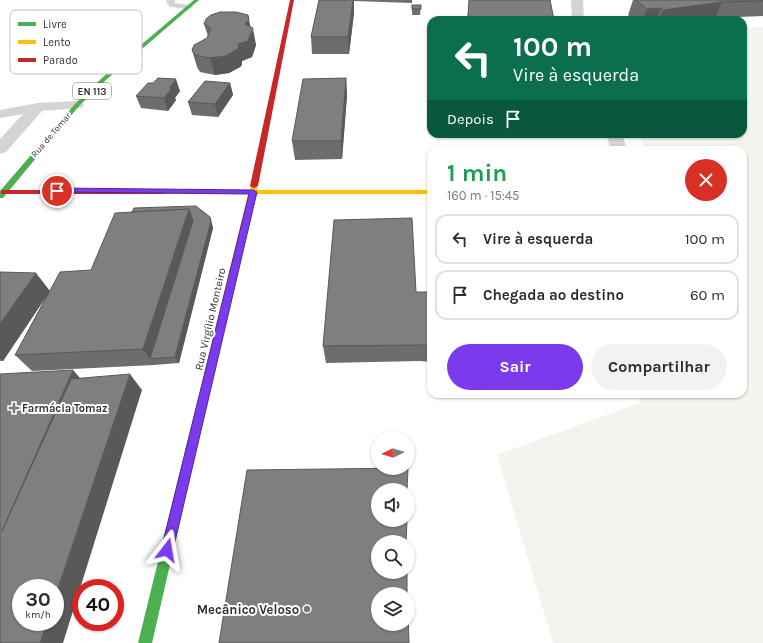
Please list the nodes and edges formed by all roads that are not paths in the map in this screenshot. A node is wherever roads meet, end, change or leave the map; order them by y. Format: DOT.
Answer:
graph roads {
  1 [pos="171,0"];
  2 [pos="197,0"];
  3 [pos="292,0"];
  4 [pos="577,0"];
  5 [pos="189,7"];
  6 [pos="578,16"];
  7 [pos="142,47"];
  8 [pos="110,74"];
  9 [pos="77,105"];
  10 [pos="38,107"];
  11 [pos="0,114"];
  12 [pos="0,149"];
  13 [pos="253,192"];
  14 [pos="427,192"];
  15 [pos="2,194"];
  16 [pos="145,643"];
  1 -- 5 [label="lane"];
  2 -- 5 [label="street, Rua de Tomar / EN 113"];
  3 -- 13 [label="street, Rua Virgílio Monteiro"];
  4 -- 6 [label="street"];
  5 -- 7 [label="street, Rua de Tomar / EN 113"];
  8 -- 9 [label="street, Rua de Tomar / EN 113"];
  9 -- 10 [label="street"];
  9 -- 15 [label="street, Rua de Tomar / EN 113"];
  10 -- 11 [label="street"];
  10 -- 12 [label="street"];
  13 -- 14 [label="street"];
  13 -- 15 [label="street"];
  13 -- 16 [label="street, Rua Virgílio Monteiro"];
}
